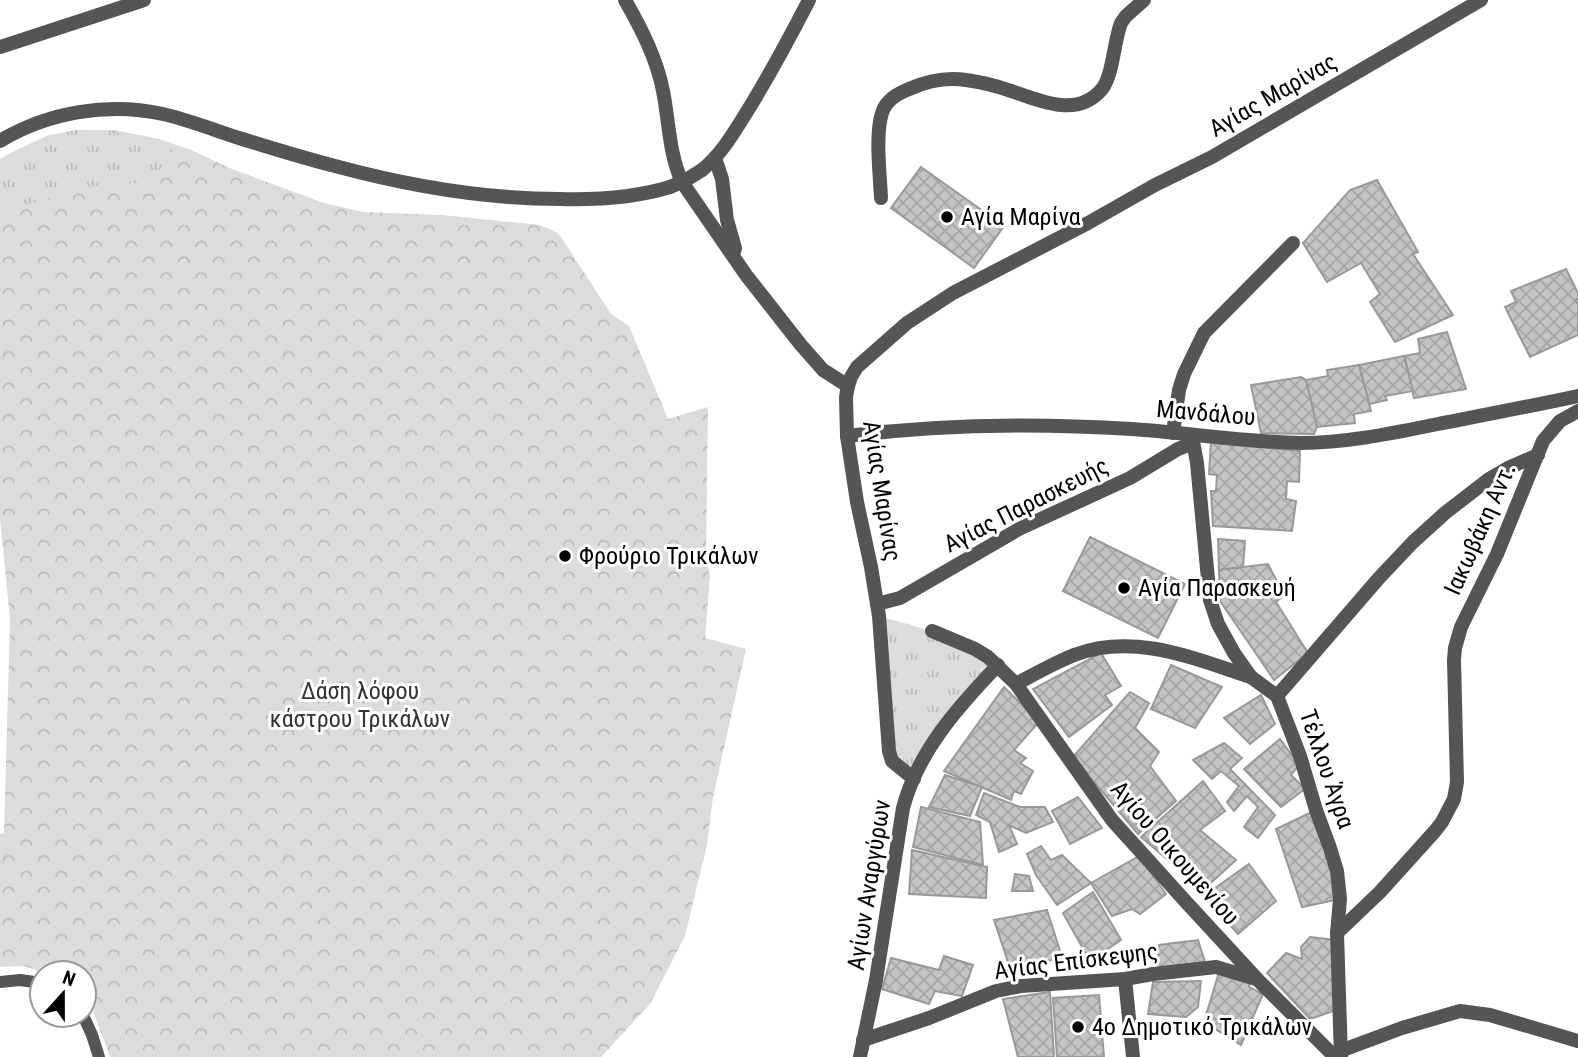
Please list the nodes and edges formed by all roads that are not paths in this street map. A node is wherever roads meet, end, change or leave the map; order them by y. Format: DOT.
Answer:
graph roads {
  1 [pos="144,0"];
  2 [pos="625,0"];
  3 [pos="809,0"];
  4 [pos="1144,0"];
  5 [pos="1481,0"];
  6 [pos="119,4"];
  7 [pos="0,47"];
  8 [pos="0,141"];
  9 [pos="715,158"];
  10 [pos="881,198"];
  11 [pos="1293,243"];
  12 [pos="733,256"];
  13 [pos="848,386"];
  14 [pos="1578,396"];
  15 [pos="1578,411"];
  16 [pos="1173,433"];
  17 [pos="847,436"];
  18 [pos="1192,439"];
  19 [pos="1538,455"];
  20 [pos="877,604"];
  21 [pos="932,631"];
  22 [pos="998,666"];
  23 [pos="1251,677"];
  24 [pos="1016,684"];
  25 [pos="1277,696"];
  26 [pos="914,779"];
  27 [pos="1337,933"];
  28 [pos="1125,979"];
  29 [pos="1258,979"];
  30 [pos="28,981"];
  31 [pos="0,982"];
  32 [pos="89,1029"];
  33 [pos="863,1040"];
  34 [pos="1578,1041"];
  35 [pos="1339,1055"];
  36 [pos="100,1057"];
  37 [pos="860,1057"];
  38 [pos="1133,1057"];
  1 -- 6 [label="street"];
  2 -- 12 [label="street"];
  3 -- 9 [label="street"];
  4 -- 10 [label="street"];
  5 -- 13 [label="street, Αγίας Μαρίνας"];
  6 -- 7 [label="street"];
  8 -- 9 [label="street, bridge"];
  9 -- 12 [label="street"];
  11 -- 16 [label="street"];
  12 -- 13 [label="street"];
  13 -- 17 [label="street, Αγίας Μαρίνας"];
  14 -- 18 [label="street, Μανδάλου"];
  15 -- 19 [label="street"];
  16 -- 17 [label="street, Μανδάλου"];
  16 -- 18 [label="street, Μανδάλου"];
  17 -- 20 [label="street, Αγίας Μαρίνας"];
  18 -- 20 [label="street, Αγίας Παρασκευής"];
  18 -- 23 [label="street, Τέλλου Άγρα"];
  19 -- 25 [label="street, Ιακωβάκη Αντ."];
  19 -- 27 [label="street, Ιακωβάκη Αντ."];
  20 -- 26 [label="street, Αγίας Μαρίνας"];
  21 -- 22 [label="street"];
  22 -- 24 [label="street, Αγίου Οικουμενίου"];
  22 -- 26 [label="street, Αγίων Αναργύρων"];
  23 -- 24 [label="street"];
  23 -- 25 [label="street, Τέλλου Άγρα"];
  24 -- 29 [label="street, Αγίου Οικουμενίου"];
  25 -- 27 [label="street, Τέλλου Άγρα"];
  26 -- 33 [label="street, Αγίων Αναργύρων"];
  27 -- 35 [label="street, Τέλλου Άγρα"];
  28 -- 29 [label="street, Αγίας Επίσκεψης"];
  28 -- 33 [label="street, Αγίας Επίσκεψης"];
  28 -- 38 [label="street"];
  29 -- 35 [label="street, Αγίου Οικουμενίου"];
  30 -- 31 [label="lane"];
  32 -- 36 [label="lane"];
  33 -- 37 [label="street, Αγίων Αναργύρων"];
  34 -- 35 [label="street"];
}
